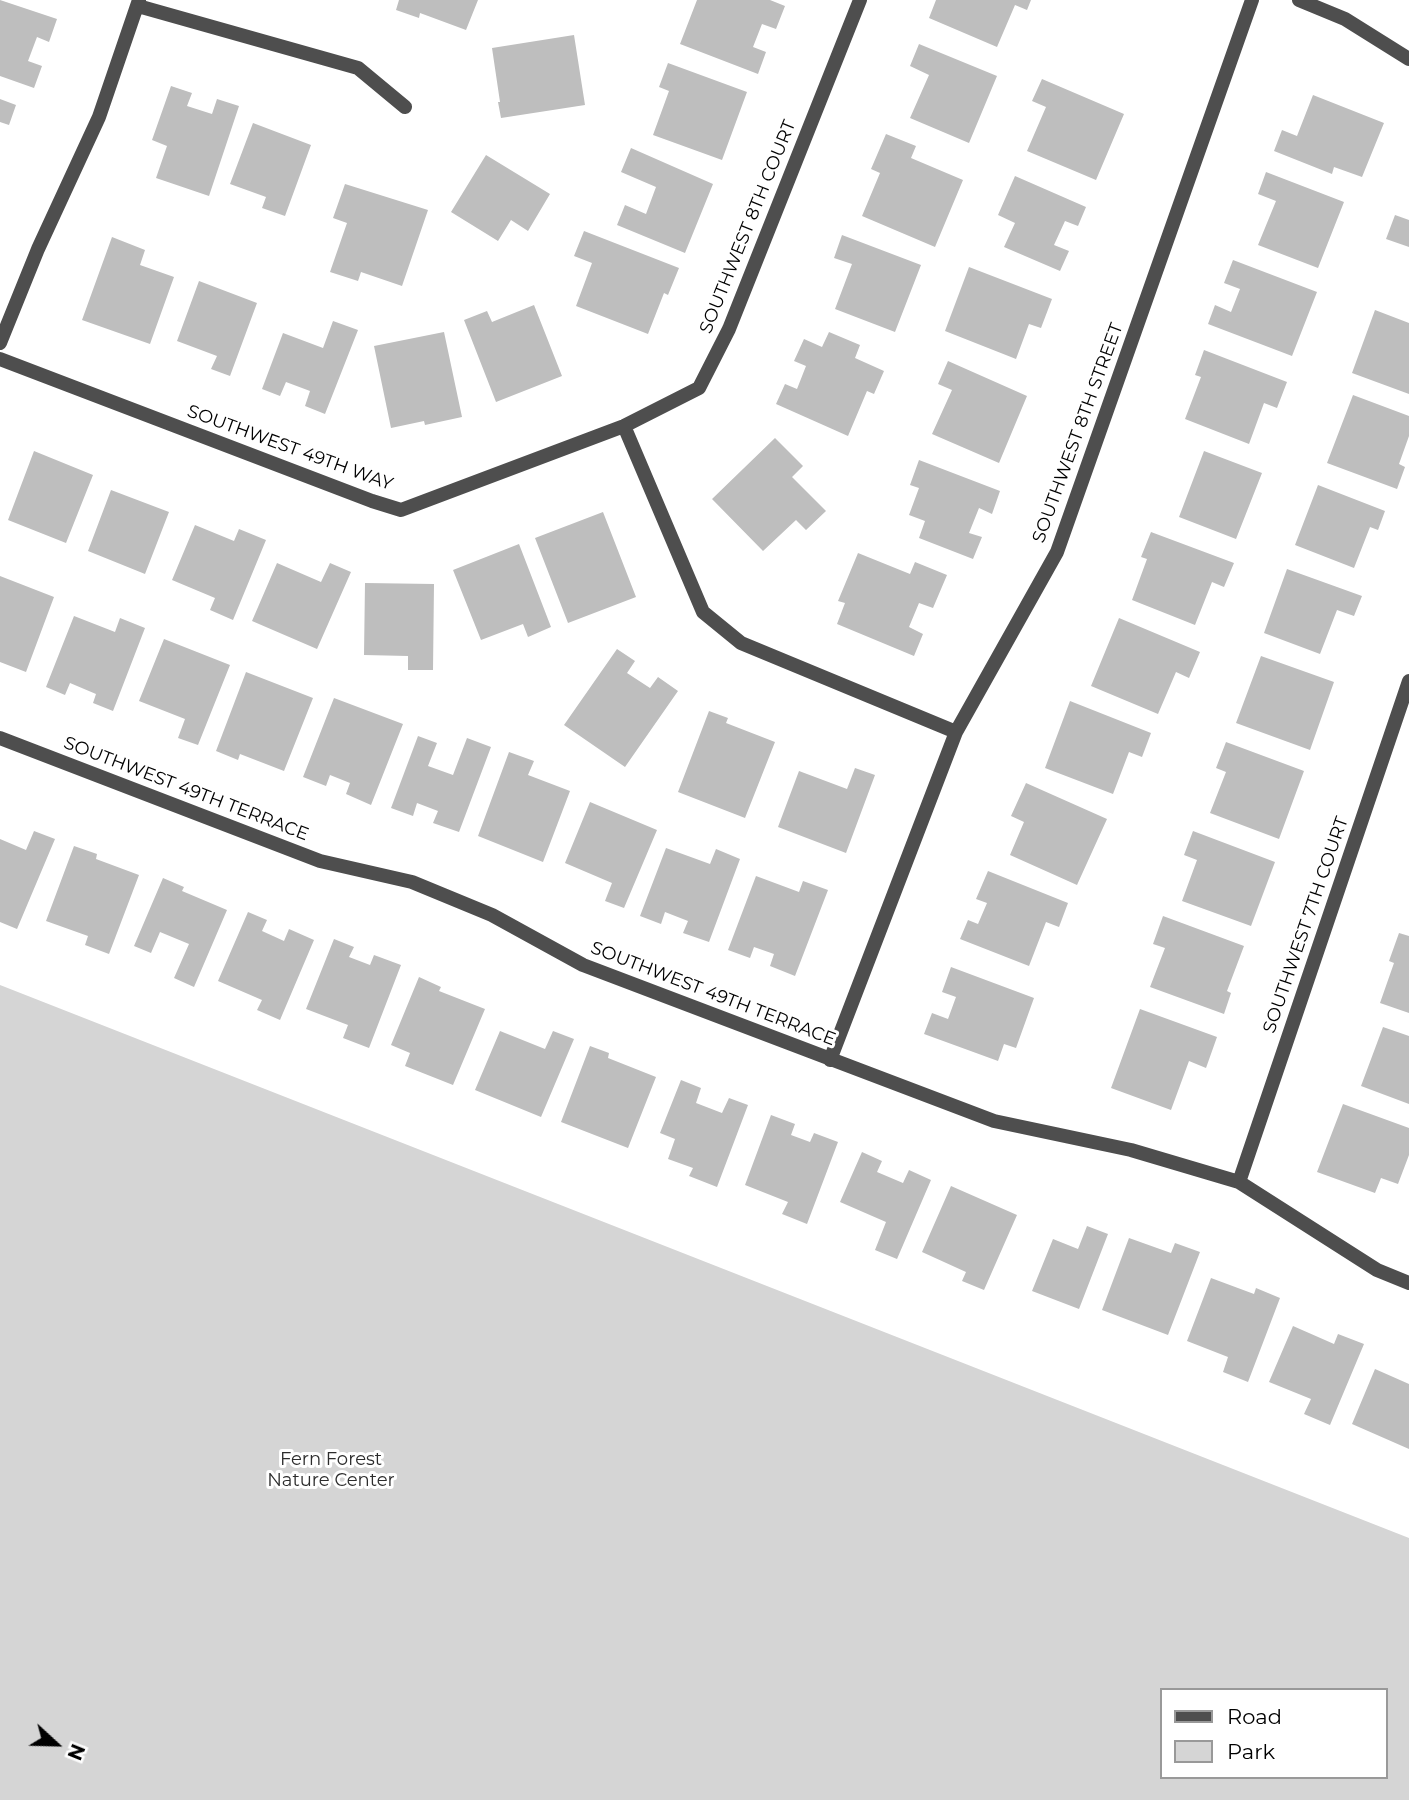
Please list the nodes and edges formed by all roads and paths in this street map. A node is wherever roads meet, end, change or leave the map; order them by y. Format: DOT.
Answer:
graph roads {
  1 [pos="860,0"];
  2 [pos="1252,0"];
  3 [pos="1299,0"];
  4 [pos="138,3"];
  5 [pos="1409,59"];
  6 [pos="405,107"];
  7 [pos="0,343"];
  8 [pos="0,359"];
  9 [pos="624,426"];
  10 [pos="1409,681"];
  11 [pos="956,732"];
  12 [pos="0,738"];
  13 [pos="830,1060"];
  14 [pos="1239,1182"];
  15 [pos="1409,1283"];
  1 -- 9 [label="street, SOUTHWEST 8TH COURT"];
  2 -- 11 [label="street, SOUTHWEST 8TH STREET"];
  3 -- 5 [label="street"];
  4 -- 6 [label="street"];
  4 -- 7 [label="street"];
  8 -- 9 [label="street, SOUTHWEST 49TH WAY"];
  9 -- 11 [label="street"];
  10 -- 14 [label="street, SOUTHWEST 7TH COURT"];
  11 -- 13 [label="street, SOUTHWEST 8TH STREET"];
  12 -- 13 [label="street, SOUTHWEST 49TH TERRACE"];
  13 -- 14 [label="street, SOUTHWEST 49TH TERRACE"];
  14 -- 15 [label="street, SOUTHWEST 49TH TERRACE"];
}
